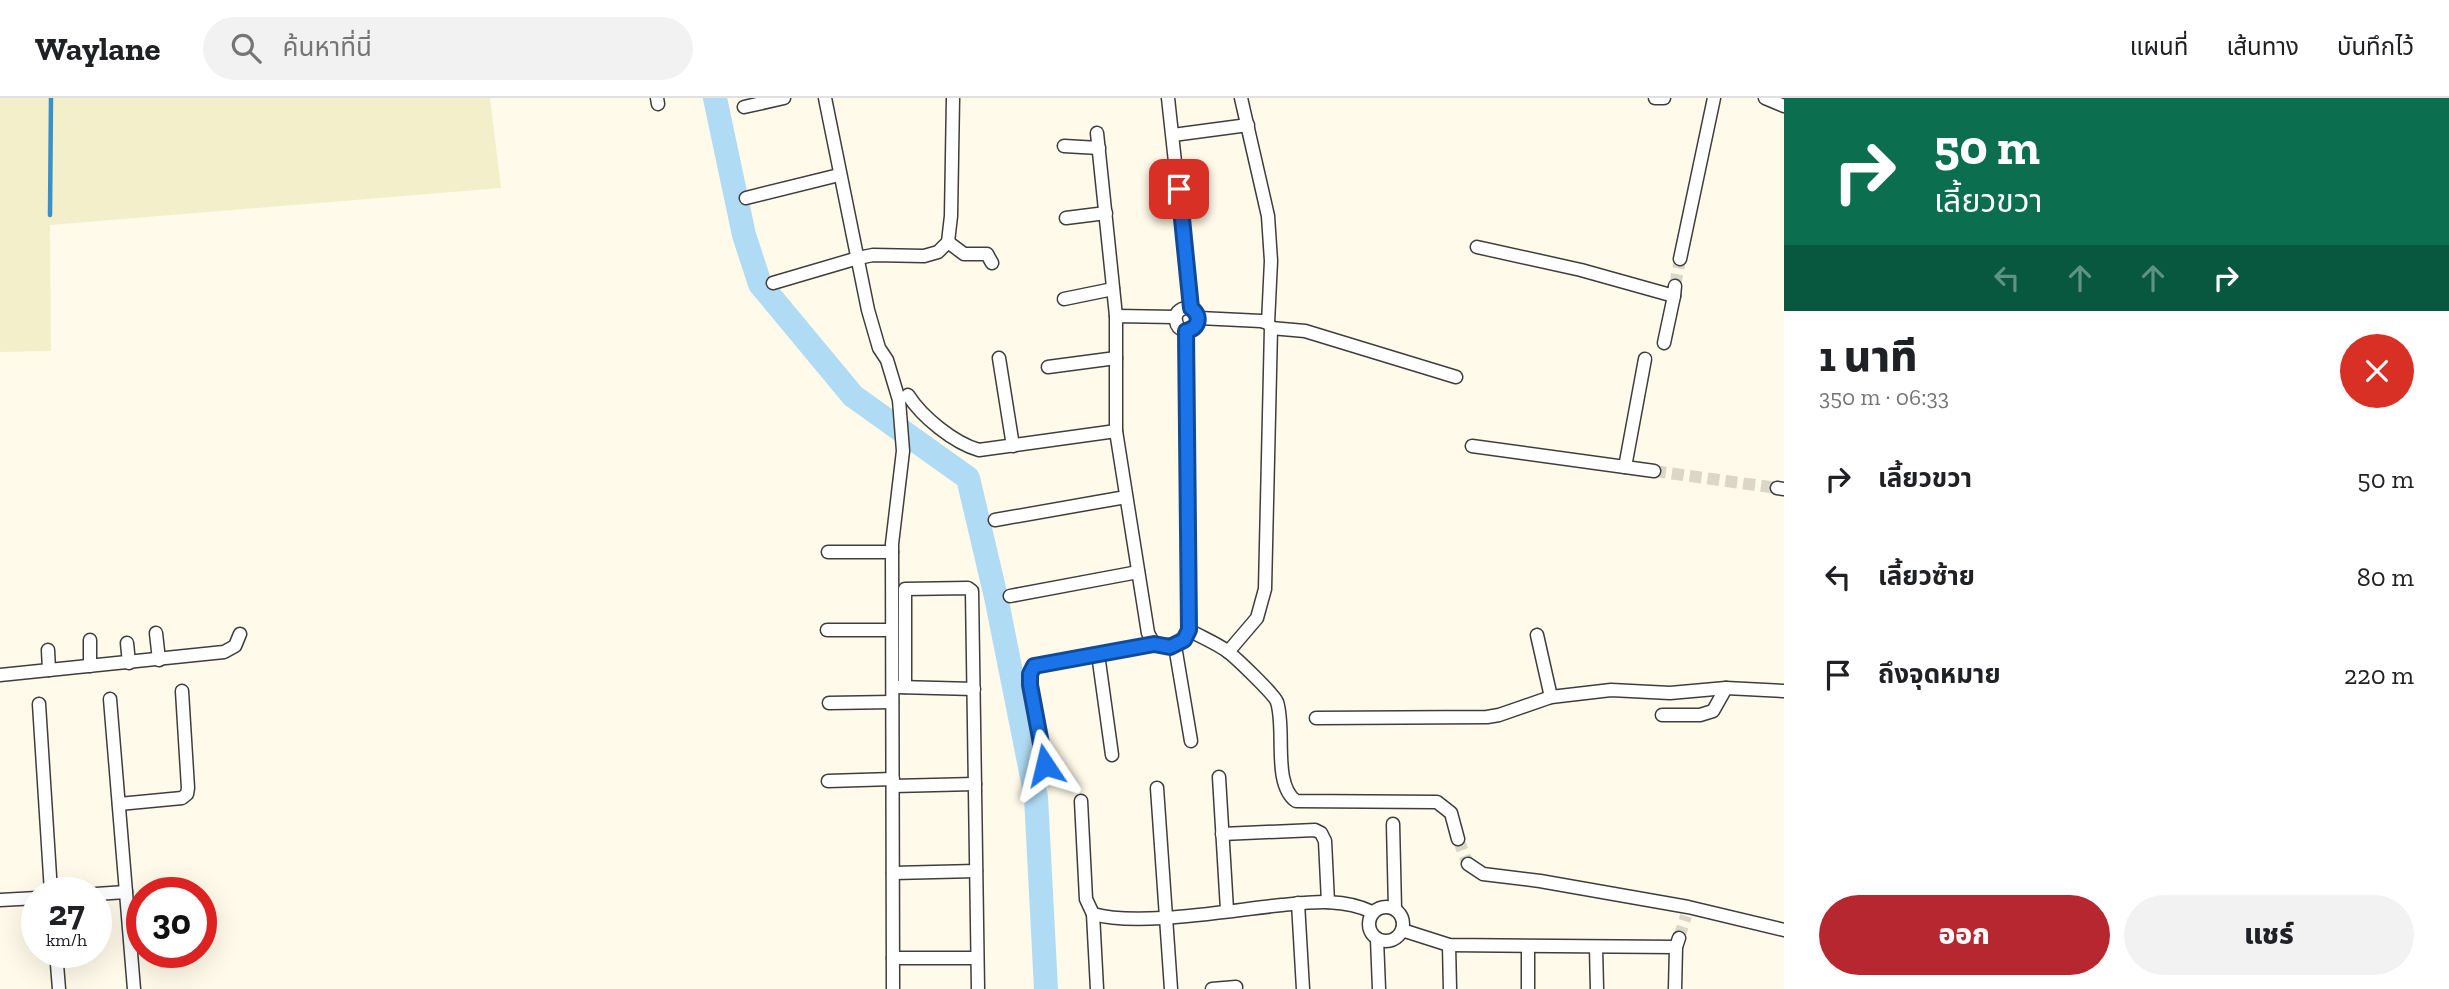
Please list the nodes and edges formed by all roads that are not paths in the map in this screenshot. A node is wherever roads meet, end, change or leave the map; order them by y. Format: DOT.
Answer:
graph roads {
  1 [pos="784,98"];
  2 [pos="825,98"];
  3 [pos="953,98"];
  4 [pos="1168,98"];
  5 [pos="1241,98"];
  6 [pos="1655,98"];
  7 [pos="1664,98"];
  8 [pos="1714,98"];
  9 [pos="1765,98"];
  10 [pos="1784,106"];
  11 [pos="744,107"];
  12 [pos="1248,125"];
  13 [pos="1097,133"];
  14 [pos="1173,135"];
  15 [pos="1064,146"];
  16 [pos="1098,148"];
  17 [pos="839,175"];
  18 [pos="746,198"];
  19 [pos="1105,213"];
  20 [pos="1066,218"];
  21 [pos="948,242"];
  22 [pos="1477,247"];
  23 [pos="858,258"];
  24 [pos="1680,258"];
  25 [pos="992,263"];
  26 [pos="773,283"];
  27 [pos="1114,289"];
  28 [pos="1065,299"];
  29 [pos="1195,313"];
  30 [pos="1116,316"];
  31 [pos="1175,317"];
  32 [pos="1269,326"];
  33 [pos="1186,331"];
  34 [pos="1664,343"];
  35 [pos="999,358"];
  36 [pos="1116,358"];
  37 [pos="1645,359"];
  38 [pos="1048,367"];
  39 [pos="1456,377"];
  40 [pos="904,397"];
  41 [pos="1116,431"];
  42 [pos="1013,446"];
  43 [pos="1472,446"];
  44 [pos="1625,467"];
  45 [pos="1654,471"];
  46 [pos="1126,496"];
  47 [pos="995,520"];
  48 [pos="828,552"];
  49 [pos="892,552"];
  50 [pos="1138,572"];
  51 [pos="1010,596"];
  52 [pos="827,630"];
  53 [pos="892,630"];
  54 [pos="1189,630"];
  55 [pos="156,634"];
  56 [pos="240,634"];
  57 [pos="1537,635"];
  58 [pos="90,640"];
  59 [pos="127,643"];
  60 [pos="1154,644"];
  61 [pos="1175,646"];
  62 [pos="48,650"];
  63 [pos="1228,652"];
  64 [pos="1098,654"];
  65 [pos="159,660"];
  66 [pos="129,663"];
  67 [pos="90,666"];
  68 [pos="50,670"];
  69 [pos="0,675"];
  70 [pos="899,687"];
  71 [pos="1726,688"];
  72 [pos="974,689"];
  73 [pos="182,691"];
  74 [pos="1784,691"];
  75 [pos="1551,697"];
  76 [pos="110,699"];
  77 [pos="892,702"];
  78 [pos="829,703"];
  79 [pos="39,704"];
  80 [pos="1662,715"];
  81 [pos="1316,718"];
  82 [pos="1191,741"];
  83 [pos="1112,755"];
  84 [pos="1045,765"];
  85 [pos="1219,777"];
  86 [pos="828,781"];
  87 [pos="893,782"];
  88 [pos="975,784"];
  89 [pos="1157,788"];
  90 [pos="1081,801"];
  91 [pos="119,804"];
  92 [pos="1393,824"];
  93 [pos="1222,834"];
  94 [pos="1458,839"];
  95 [pos="1468,864"];
  96 [pos="976,871"];
  97 [pos="893,873"];
  98 [pos="50,877"];
  99 [pos="126,892"];
  100 [pos="112,893"];
  101 [pos="21,899"];
  102 [pos="0,900"];
  103 [pos="1328,902"];
  104 [pos="1298,903"];
  105 [pos="1395,909"];
  106 [pos="1227,910"];
  107 [pos="1372,912"];
  108 [pos="1093,914"];
  109 [pos="1166,916"];
  110 [pos="1402,930"];
  111 [pos="1784,930"];
  112 [pos="1377,939"];
  113 [pos="1449,945"];
  114 [pos="1528,947"];
  115 [pos="1596,947"];
  116 [pos="893,958"];
  117 [pos="977,958"];
  118 [pos="57,968"];
  119 [pos="132,968"];
  120 [pos="1236,987"];
  121 [pos="59,989"];
  122 [pos="134,989"];
  123 [pos="893,989"];
  124 [pos="978,989"];
  125 [pos="1097,989"];
  126 [pos="1171,989"];
  127 [pos="1212,989"];
  128 [pos="1303,989"];
  129 [pos="1379,989"];
  130 [pos="1450,989"];
  131 [pos="1528,989"];
  132 [pos="1597,989"];
  133 [pos="1675,989"];
  1 -- 11 [label="street"];
  2 -- 17 [label="street"];
  3 -- 21 [label="street"];
  4 -- 14 [label="street"];
  5 -- 12 [label="street"];
  6 -- 7 [label="street"];
  8 -- 24 [label="street"];
  9 -- 10 [label="street"];
  12 -- 14 [label="street"];
  12 -- 32 [label="street"];
  13 -- 16 [label="street"];
  14 -- 29 [label="street"];
  15 -- 16 [label="street"];
  16 -- 19 [label="street"];
  17 -- 18 [label="street"];
  17 -- 23 [label="street"];
  19 -- 20 [label="street"];
  19 -- 27 [label="street"];
  21 -- 23 [label="street"];
  21 -- 25 [label="street"];
  22 -- 34 [label="street"];
  23 -- 26 [label="street"];
  23 -- 40 [label="street"];
  27 -- 28 [label="street"];
  27 -- 30 [label="street"];
  29 -- 31 [label="street"];
  29 -- 32 [label="street"];
  29 -- 33 [label="street"];
  30 -- 31 [label="street"];
  30 -- 36 [label="street"];
  31 -- 33 [label="street"];
  32 -- 39 [label="street"];
  32 -- 63 [label="street"];
  33 -- 54 [label="street"];
  35 -- 42 [label="street"];
  36 -- 38 [label="street"];
  36 -- 41 [label="street"];
  37 -- 44 [label="street"];
  40 -- 42 [label="street"];
  40 -- 49 [label="street"];
  41 -- 42 [label="street"];
  41 -- 46 [label="street"];
  43 -- 44 [label="street"];
  44 -- 45 [label="street"];
  46 -- 47 [label="street"];
  46 -- 50 [label="street"];
  48 -- 49 [label="street"];
  49 -- 53 [label="street"];
  50 -- 51 [label="street"];
  50 -- 60 [label="street"];
  52 -- 53 [label="street"];
  53 -- 70 [label="street"];
  54 -- 61 [label="street"];
  54 -- 63 [label="street"];
  55 -- 65 [label="street"];
  56 -- 65 [label="street"];
  57 -- 75 [label="street"];
  58 -- 67 [label="street"];
  59 -- 66 [label="street"];
  60 -- 61 [label="street"];
  60 -- 64 [label="street"];
  61 -- 82 [label="street"];
  62 -- 68 [label="street"];
  63 -- 94 [label="street"];
  64 -- 83 [label="street"];
  64 -- 84 [label="street"];
  65 -- 66 [label="street"];
  66 -- 67 [label="street"];
  67 -- 68 [label="street"];
  68 -- 69 [label="street"];
  70 -- 72 [label="street"];
  70 -- 72 [label="street"];
  70 -- 77 [label="street"];
  71 -- 74 [label="street"];
  71 -- 75 [label="street"];
  71 -- 80 [label="street"];
  72 -- 88 [label="street"];
  73 -- 91 [label="street"];
  75 -- 81 [label="street"];
  76 -- 91 [label="street"];
  77 -- 78 [label="street"];
  77 -- 87 [label="street"];
  79 -- 98 [label="street"];
  85 -- 93 [label="street"];
  86 -- 87 [label="street"];
  87 -- 88 [label="street"];
  87 -- 97 [label="street"];
  88 -- 96 [label="street"];
  89 -- 109 [label="street"];
  90 -- 108 [label="street"];
  91 -- 99 [label="street"];
  92 -- 105 [label="street"];
  93 -- 103 [label="street"];
  93 -- 106 [label="street"];
  95 -- 111 [label="street"];
  96 -- 97 [label="street"];
  96 -- 117 [label="street"];
  97 -- 116 [label="street"];
  99 -- 100 [label="street"];
  101 -- 102 [label="street"];
  103 -- 104 [label="street"];
  103 -- 107 [label="street"];
  104 -- 106 [label="street"];
  104 -- 128 [label="street"];
  105 -- 107 [label="street"];
  105 -- 110 [label="street"];
  106 -- 109 [label="street"];
  107 -- 112 [label="street"];
  108 -- 109 [label="street"];
  108 -- 125 [label="street"];
  109 -- 126 [label="street"];
  110 -- 112 [label="street"];
  110 -- 113 [label="street"];
  112 -- 129 [label="street"];
  113 -- 114 [label="street"];
  113 -- 130 [label="street"];
  114 -- 115 [label="street"];
  114 -- 131 [label="street"];
  115 -- 132 [label="street"];
  115 -- 133 [label="street"];
  116 -- 117 [label="street"];
  116 -- 123 [label="street"];
  117 -- 124 [label="street"];
  118 -- 121 [label="street"];
  119 -- 122 [label="street"];
  120 -- 127 [label="street"];
}
